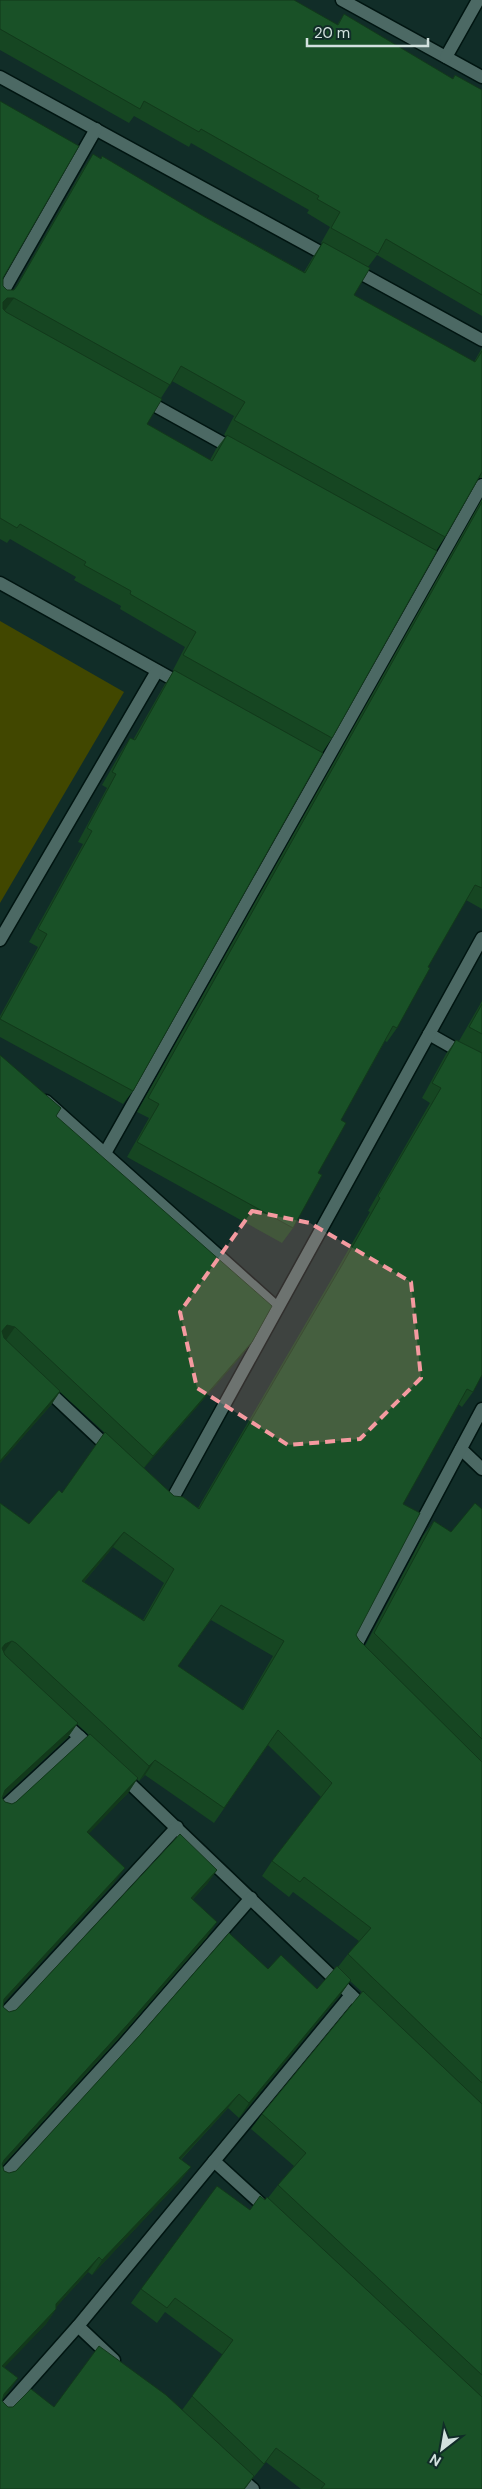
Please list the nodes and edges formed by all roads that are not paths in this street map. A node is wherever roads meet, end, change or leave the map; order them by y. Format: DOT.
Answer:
graph roads {
  1 [pos="342,0"];
  2 [pos="478,0"];
  3 [pos="446,57"];
  4 [pos="0,76"];
  5 [pos="482,77"];
  6 [pos="96,129"];
  7 [pos="0,297"];
  8 [pos="482,340"];
  9 [pos="129,392"];
  10 [pos="249,458"];
  11 [pos="482,485"];
  12 [pos="0,583"];
  13 [pos="157,670"];
  14 [pos="191,689"];
  15 [pos="482,938"];
  16 [pos="0,940"];
  17 [pos="429,1034"];
  18 [pos="482,1064"];
  19 [pos="35,1091"];
  20 [pos="104,1155"];
  21 [pos="277,1308"];
  22 [pos="35,1379"];
  23 [pos="482,1409"];
  24 [pos="461,1449"];
  25 [pos="120,1458"];
  26 [pos="482,1469"];
  27 [pos="155,1491"];
  28 [pos="368,1663"];
  29 [pos="51,1711"];
  30 [pos="80,1737"];
  31 [pos="0,1811"];
  32 [pos="177,1827"];
  33 [pos="251,1898"];
  34 [pos="352,1995"];
  35 [pos="373,2016"];
  36 [pos="0,2019"];
  37 [pos="214,2161"];
  38 [pos="0,2180"];
  39 [pos="280,2221"];
  40 [pos="78,2326"];
  41 [pos="122,2367"];
  42 [pos="0,2414"];
  43 [pos="224,2462"];
  44 [pos="253,2489"];
  1 -- 3 [label="street"];
  2 -- 3 [label="street"];
  3 -- 5 [label="street"];
  4 -- 6 [label="street"];
  6 -- 7 [label="street"];
  6 -- 8 [label="street"];
  9 -- 10 [label="street"];
  11 -- 20 [label="street"];
  12 -- 13 [label="street"];
  13 -- 14 [label="street"];
  13 -- 16 [label="street"];
  15 -- 17 [label="street"];
  17 -- 18 [label="street"];
  17 -- 21 [label="street"];
  19 -- 20 [label="street"];
  20 -- 21 [label="street"];
  21 -- 27 [label="street"];
  22 -- 25 [label="street"];
  23 -- 24 [label="street"];
  24 -- 26 [label="street"];
  24 -- 28 [label="street"];
  29 -- 30 [label="street"];
  30 -- 31 [label="street"];
  30 -- 32 [label="street"];
  32 -- 33 [label="street"];
  32 -- 36 [label="street"];
  33 -- 34 [label="street"];
  33 -- 38 [label="street"];
  34 -- 35 [label="street"];
  34 -- 37 [label="street"];
  37 -- 39 [label="street"];
  37 -- 40 [label="street"];
  40 -- 41 [label="street"];
  40 -- 42 [label="street"];
  43 -- 44 [label="street"];
}
